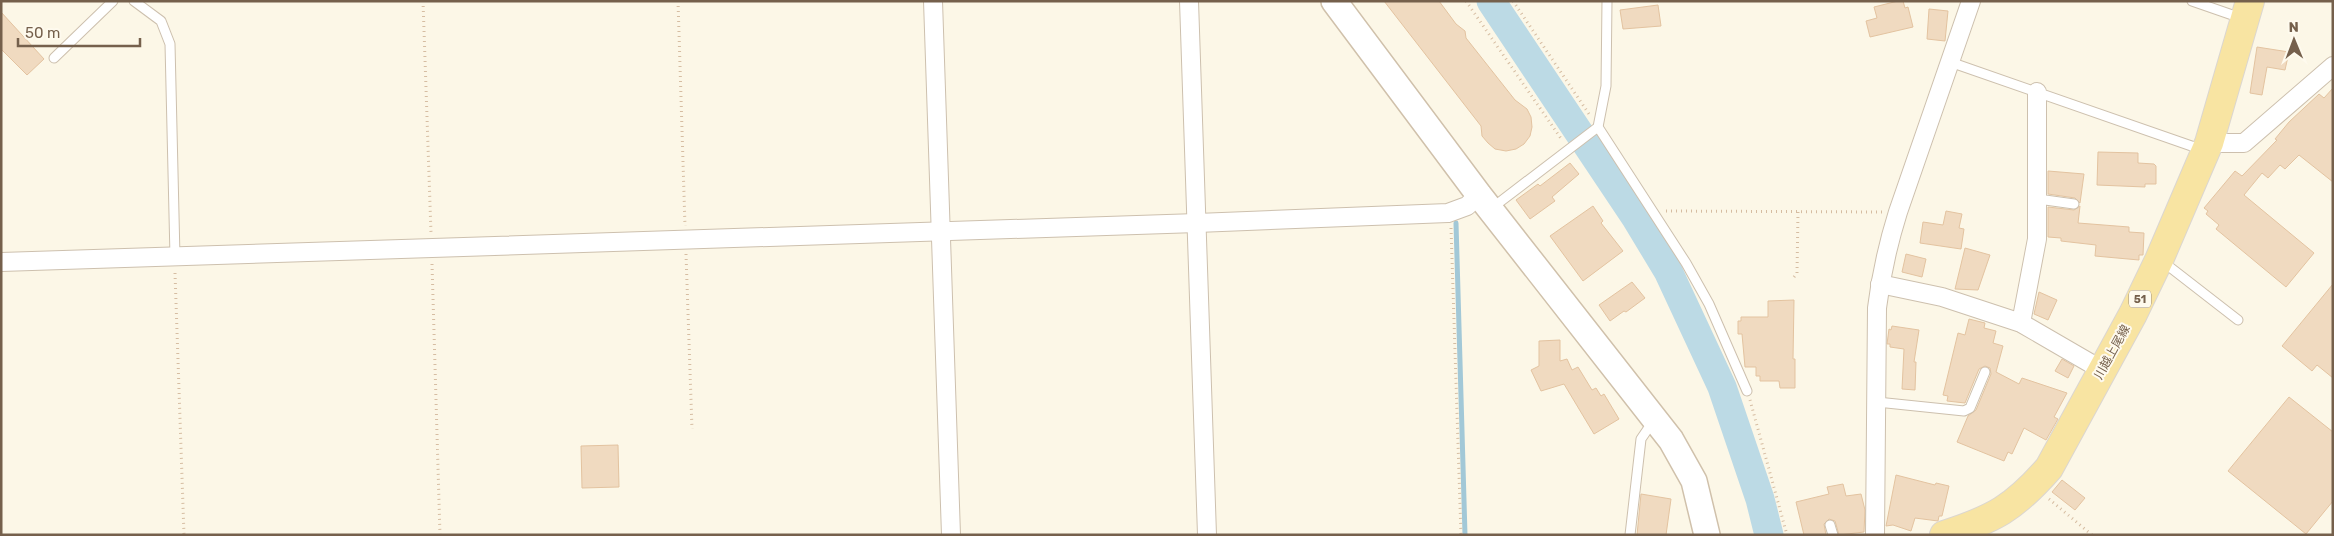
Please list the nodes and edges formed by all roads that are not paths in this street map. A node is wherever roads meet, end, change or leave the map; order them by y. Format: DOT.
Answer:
graph roads {
  1 [pos="113,1"];
  2 [pos="134,1"];
  3 [pos="933,1"];
  4 [pos="1189,1"];
  5 [pos="1334,1"];
  6 [pos="1607,1"];
  7 [pos="1971,1"];
  8 [pos="2192,1"];
  9 [pos="2248,10"];
  10 [pos="54,58"];
  11 [pos="1950,62"];
  12 [pos="2332,67"];
  13 [pos="2038,92"];
  14 [pos="1596,128"];
  15 [pos="2207,147"];
  16 [pos="2038,199"];
  17 [pos="1485,202"];
  18 [pos="2074,204"];
  19 [pos="1197,223"];
  20 [pos="942,231"];
  21 [pos="175,257"];
  22 [pos="2160,260"];
  23 [pos="1,262"];
  24 [pos="1880,284"];
  25 [pos="2238,320"];
  26 [pos="2021,323"];
  27 [pos="2102,370"];
  28 [pos="1985,372"];
  29 [pos="1747,392"];
  30 [pos="1877,402"];
  31 [pos="1655,419"];
  32 [pos="1830,525"];
  33 [pos="951,535"];
  34 [pos="1206,535"];
  35 [pos="1630,535"];
  36 [pos="1707,535"];
  37 [pos="1833,535"];
  38 [pos="1875,535"];
  39 [pos="1944,535"];
  1 -- 10 [label="lane"];
  2 -- 21 [label="lane"];
  3 -- 20 [label="street"];
  4 -- 19 [label="street"];
  5 -- 17 [label="street"];
  6 -- 14 [label="lane"];
  7 -- 11 [label="street"];
  8 -- 9 [label="lane"];
  9 -- 15 [label="main road, 川越上尾線 / 51"];
  11 -- 13 [label="lane"];
  11 -- 24 [label="street"];
  12 -- 15 [label="street"];
  13 -- 15 [label="lane"];
  13 -- 16 [label="street"];
  14 -- 17 [label="lane"];
  14 -- 29 [label="lane"];
  15 -- 22 [label="main road, 川越上尾線 / 51"];
  16 -- 18 [label="lane"];
  16 -- 26 [label="street"];
  17 -- 19 [label="street"];
  17 -- 31 [label="street"];
  19 -- 20 [label="street"];
  19 -- 34 [label="street"];
  20 -- 21 [label="street"];
  20 -- 33 [label="street"];
  21 -- 23 [label="street"];
  22 -- 25 [label="lane"];
  22 -- 27 [label="main road, 川越上尾線 / 51"];
  24 -- 26 [label="street"];
  24 -- 30 [label="street"];
  26 -- 27 [label="street"];
  27 -- 39 [label="main road, 川越上尾線 / 51"];
  28 -- 30 [label="lane"];
  30 -- 38 [label="street"];
  31 -- 35 [label="lane"];
  31 -- 36 [label="street"];
  32 -- 37 [label="lane"];
}
